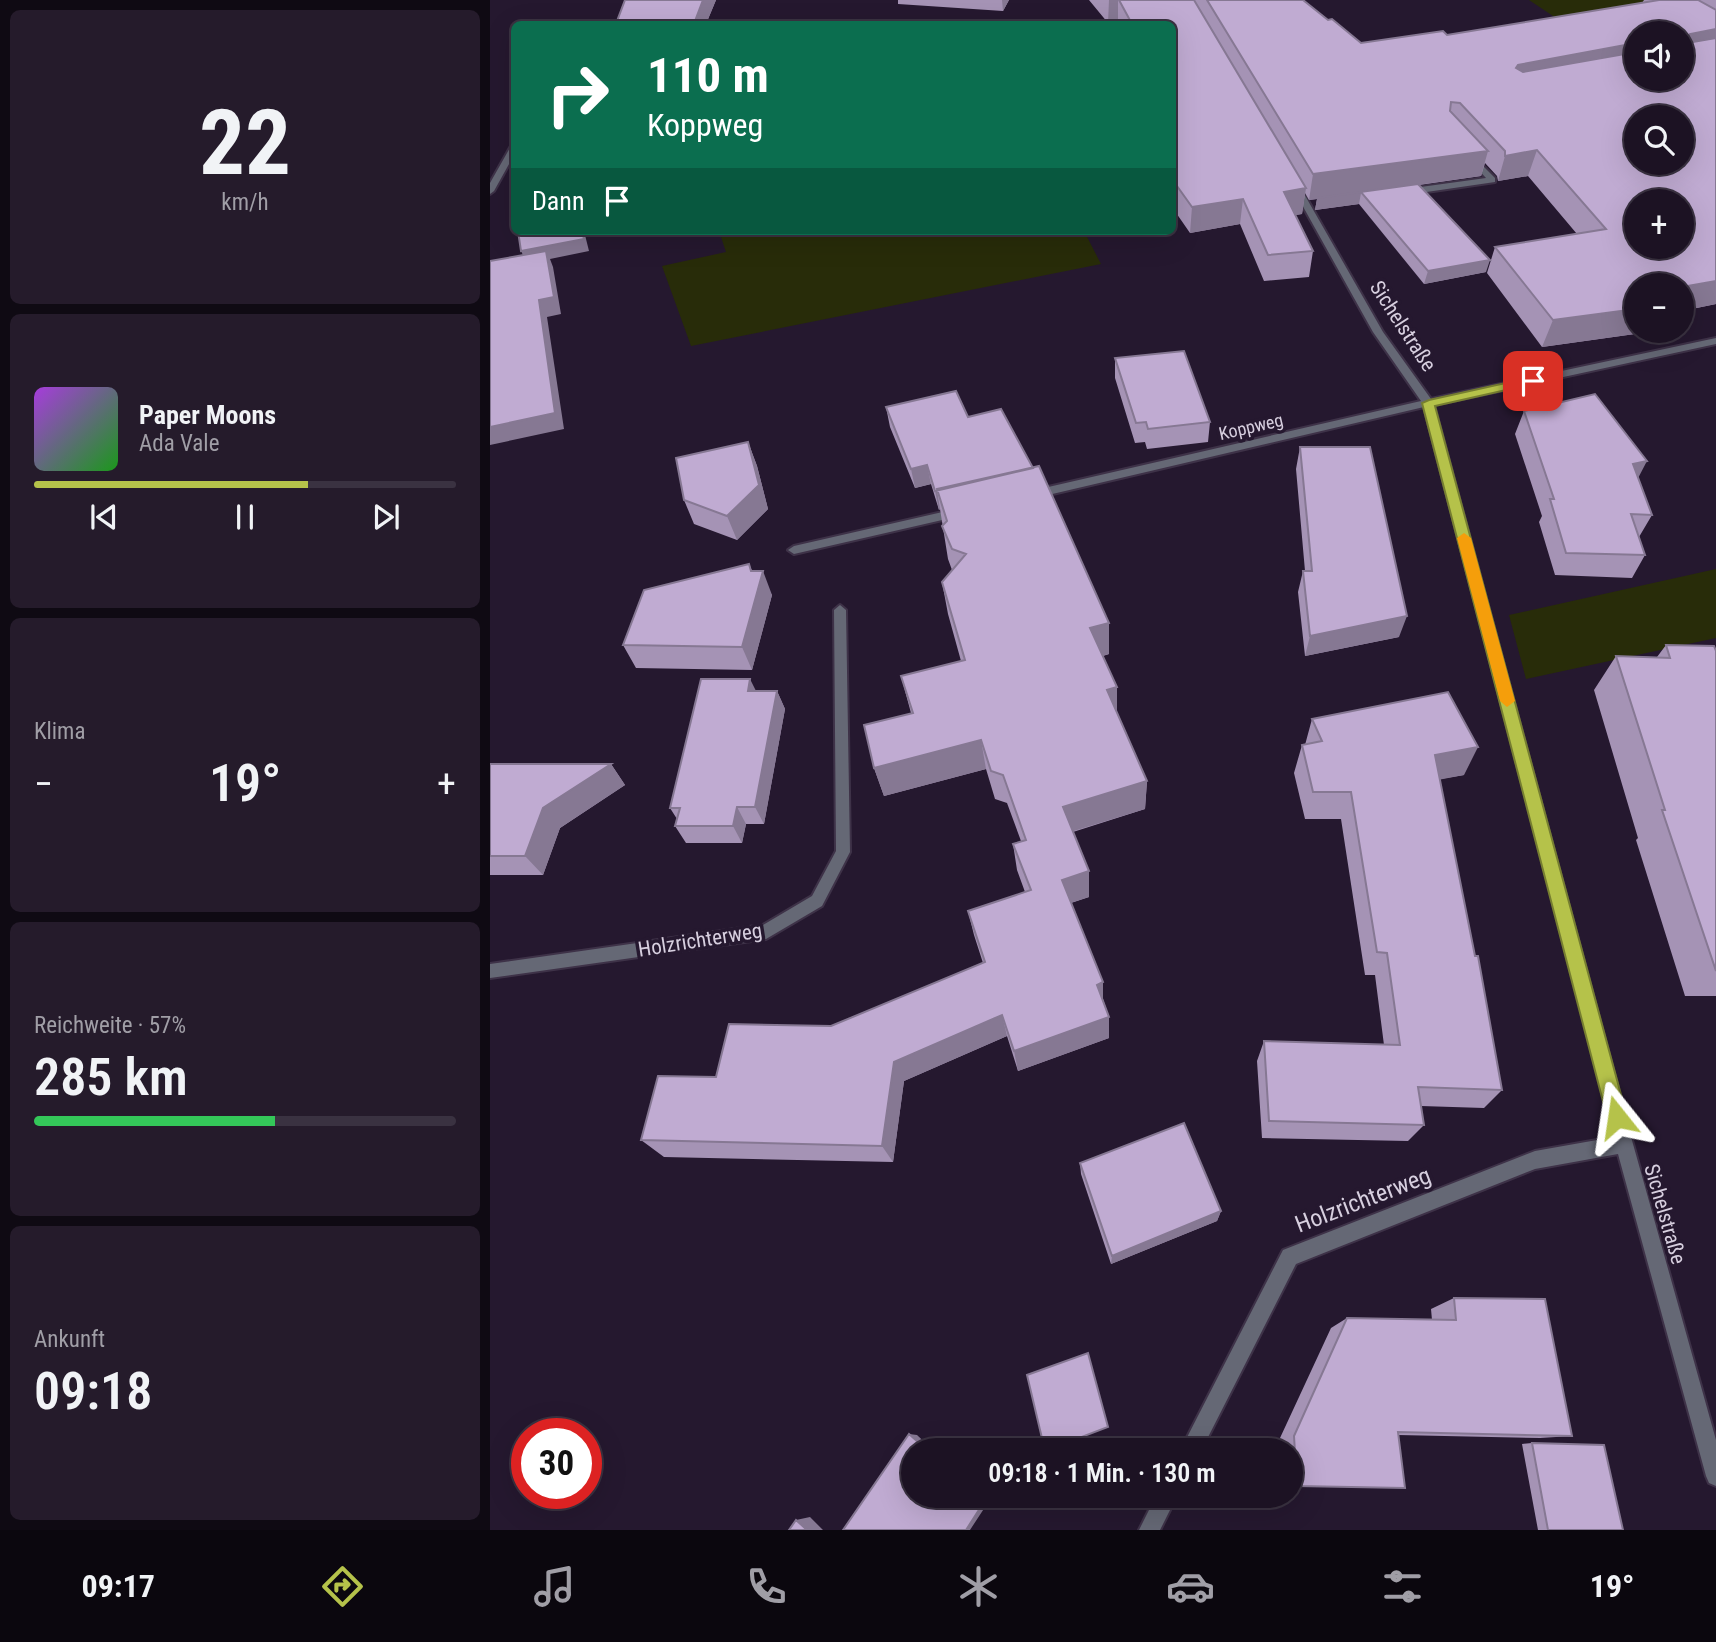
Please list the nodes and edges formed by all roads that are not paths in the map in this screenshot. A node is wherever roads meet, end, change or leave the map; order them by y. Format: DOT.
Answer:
graph roads {
  1 [pos="1466,151"];
  2 [pos="511,153"];
  3 [pos="1289,174"];
  4 [pos="490,191"];
  5 [pos="1400,193"];
  6 [pos="1716,341"];
  7 [pos="1429,403"];
  8 [pos="1013,500"];
  9 [pos="972,509"];
  10 [pos="794,550"];
  11 [pos="840,610"];
  12 [pos="490,971"];
  13 [pos="1624,1144"];
  14 [pos="1197,1438"];
  15 [pos="1716,1476"];
  16 [pos="1161,1508"];
  17 [pos="1149,1530"];
  1 -- 5 [label="street"];
  2 -- 4 [label="street"];
  3 -- 7 [label="street, Sichelstraße"];
  6 -- 7 [label="street, Koppweg"];
  7 -- 8 [label="street, Koppweg"];
  7 -- 13 [label="street, Sichelstraße"];
  9 -- 10 [label="street"];
  11 -- 12 [label="street, Holzrichterweg"];
  13 -- 14 [label="street, Holzrichterweg"];
  13 -- 15 [label="street, Sichelstraße"];
  16 -- 17 [label="street"];
}
